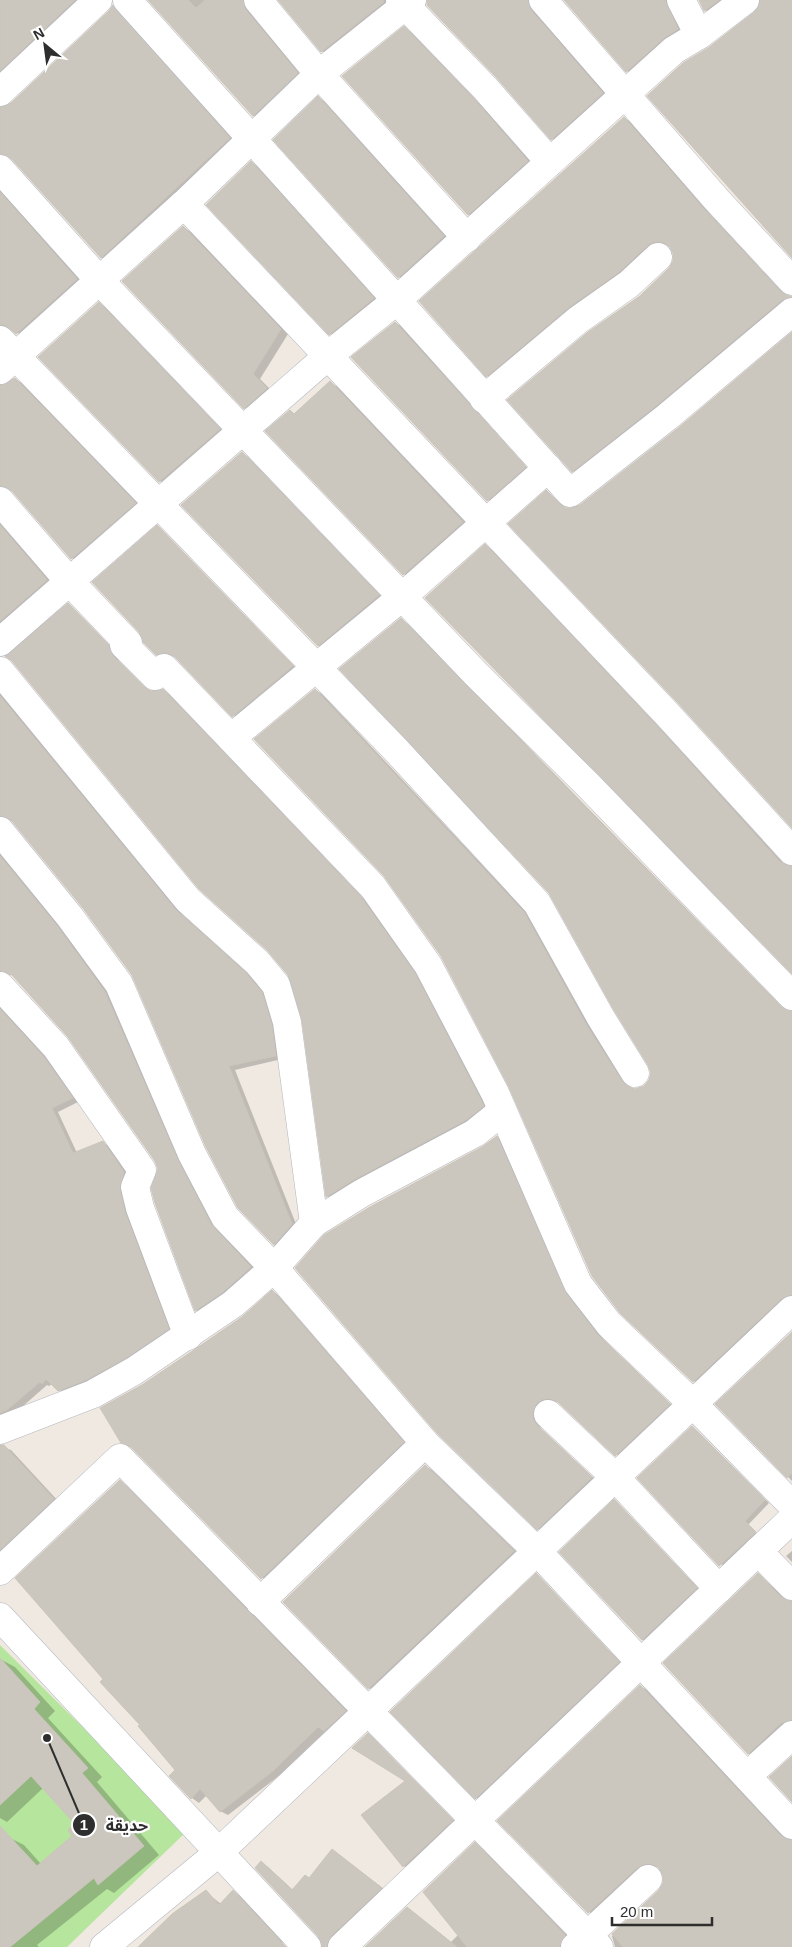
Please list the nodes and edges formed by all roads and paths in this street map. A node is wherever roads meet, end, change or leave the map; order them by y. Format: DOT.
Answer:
graph roads {
  1 [pos="98,0"];
  2 [pos="127,0"];
  3 [pos="258,0"];
  4 [pos="543,0"];
  5 [pos="681,0"];
  6 [pos="745,0"];
  7 [pos="406,2"];
  8 [pos="699,35"];
  9 [pos="319,74"];
  10 [pos="0,92"];
  11 [pos="625,95"];
  12 [pos="252,140"];
  13 [pos="550,162"];
  14 [pos="0,168"];
  15 [pos="184,204"];
  16 [pos="467,238"];
  17 [pos="658,257"];
  18 [pos="100,281"];
  19 [pos="792,281"];
  20 [pos="397,300"];
  21 [pos="792,312"];
  22 [pos="5,355"];
  23 [pos="329,355"];
  24 [pos="484,399"];
  25 [pos="243,430"];
  26 [pos="548,468"];
  27 [pos="0,501"];
  28 [pos="158,504"];
  29 [pos="484,522"];
  30 [pos="69,581"];
  31 [pos="403,596"];
  32 [pos="0,642"];
  33 [pos="316,667"];
  34 [pos="0,670"];
  35 [pos="231,738"];
  36 [pos="0,831"];
  37 [pos="792,851"];
  38 [pos="0,986"];
  39 [pos="792,996"];
  40 [pos="635,1073"];
  41 [pos="501,1112"];
  42 [pos="314,1223"];
  43 [pos="274,1268"];
  44 [pos="792,1310"];
  45 [pos="188,1336"];
  46 [pos="692,1403"];
  47 [pos="548,1414"];
  48 [pos="0,1430"];
  49 [pos="425,1443"];
  50 [pos="615,1477"];
  51 [pos="792,1504"];
  52 [pos="792,1519"];
  53 [pos="537,1551"];
  54 [pos="758,1552"];
  55 [pos="0,1570"];
  56 [pos="792,1586"];
  57 [pos="719,1589"];
  58 [pos="260,1602"];
  59 [pos="0,1617"];
  60 [pos="640,1664"];
  61 [pos="368,1710"];
  62 [pos="792,1735"];
  63 [pos="748,1776"];
  64 [pos="475,1820"];
  65 [pos="792,1825"];
  66 [pos="218,1852"];
  67 [pos="648,1879"];
  68 [pos="588,1943"];
  69 [pos="104,1947"];
  70 [pos="306,1947"];
  71 [pos="342,1947"];
  1 -- 10 [label="street"];
  2 -- 12 [label="street"];
  3 -- 9 [label="street"];
  4 -- 11 [label="street"];
  5 -- 8 [label="street"];
  6 -- 8 [label="street"];
  7 -- 9 [label="street"];
  7 -- 13 [label="street"];
  8 -- 11 [label="street"];
  9 -- 12 [label="street"];
  9 -- 16 [label="street"];
  11 -- 13 [label="street"];
  11 -- 19 [label="street"];
  12 -- 15 [label="street"];
  12 -- 20 [label="street"];
  13 -- 16 [label="street"];
  14 -- 18 [label="street"];
  15 -- 18 [label="street"];
  15 -- 23 [label="street"];
  16 -- 20 [label="street"];
  17 -- 24 [label="street"];
  18 -- 22 [label="street"];
  18 -- 25 [label="street"];
  20 -- 23 [label="street"];
  20 -- 24 [label="street"];
  21 -- 26 [label="street"];
  22 -- 28 [label="street"];
  23 -- 25 [label="street"];
  23 -- 29 [label="street"];
  24 -- 26 [label="street"];
  25 -- 28 [label="street"];
  25 -- 31 [label="street"];
  26 -- 29 [label="street"];
  27 -- 30 [label="street"];
  28 -- 30 [label="street"];
  28 -- 33 [label="street"];
  29 -- 31 [label="street"];
  29 -- 37 [label="street"];
  30 -- 32 [label="street"];
  30 -- 35 [label="street"];
  31 -- 33 [label="street"];
  31 -- 39 [label="street"];
  33 -- 35 [label="street"];
  33 -- 40 [label="street"];
  34 -- 42 [label="street"];
  35 -- 41 [label="street"];
  36 -- 43 [label="street"];
  38 -- 45 [label="street"];
  41 -- 42 [label="street"];
  41 -- 46 [label="street"];
  42 -- 43 [label="street"];
  43 -- 45 [label="street"];
  43 -- 49 [label="street"];
  44 -- 46 [label="street"];
  45 -- 48 [label="street"];
  46 -- 50 [label="street"];
  46 -- 51 [label="street"];
  47 -- 50 [label="street"];
  49 -- 53 [label="street"];
  49 -- 58 [label="street"];
  50 -- 53 [label="street"];
  50 -- 57 [label="street"];
  52 -- 54 [label="street"];
  53 -- 60 [label="street"];
  53 -- 61 [label="street"];
  54 -- 56 [label="street"];
  54 -- 57 [label="street"];
  55 -- 58 [label="street"];
  57 -- 60 [label="street"];
  58 -- 61 [label="street"];
  59 -- 66 [label="street"];
  60 -- 63 [label="street"];
  60 -- 64 [label="street"];
  61 -- 64 [label="street"];
  61 -- 66 [label="street"];
  62 -- 63 [label="street"];
  63 -- 65 [label="street"];
  64 -- 68 [label="street"];
  64 -- 71 [label="street"];
  66 -- 69 [label="street"];
  66 -- 70 [label="street"];
  67 -- 68 [label="street"];
}
